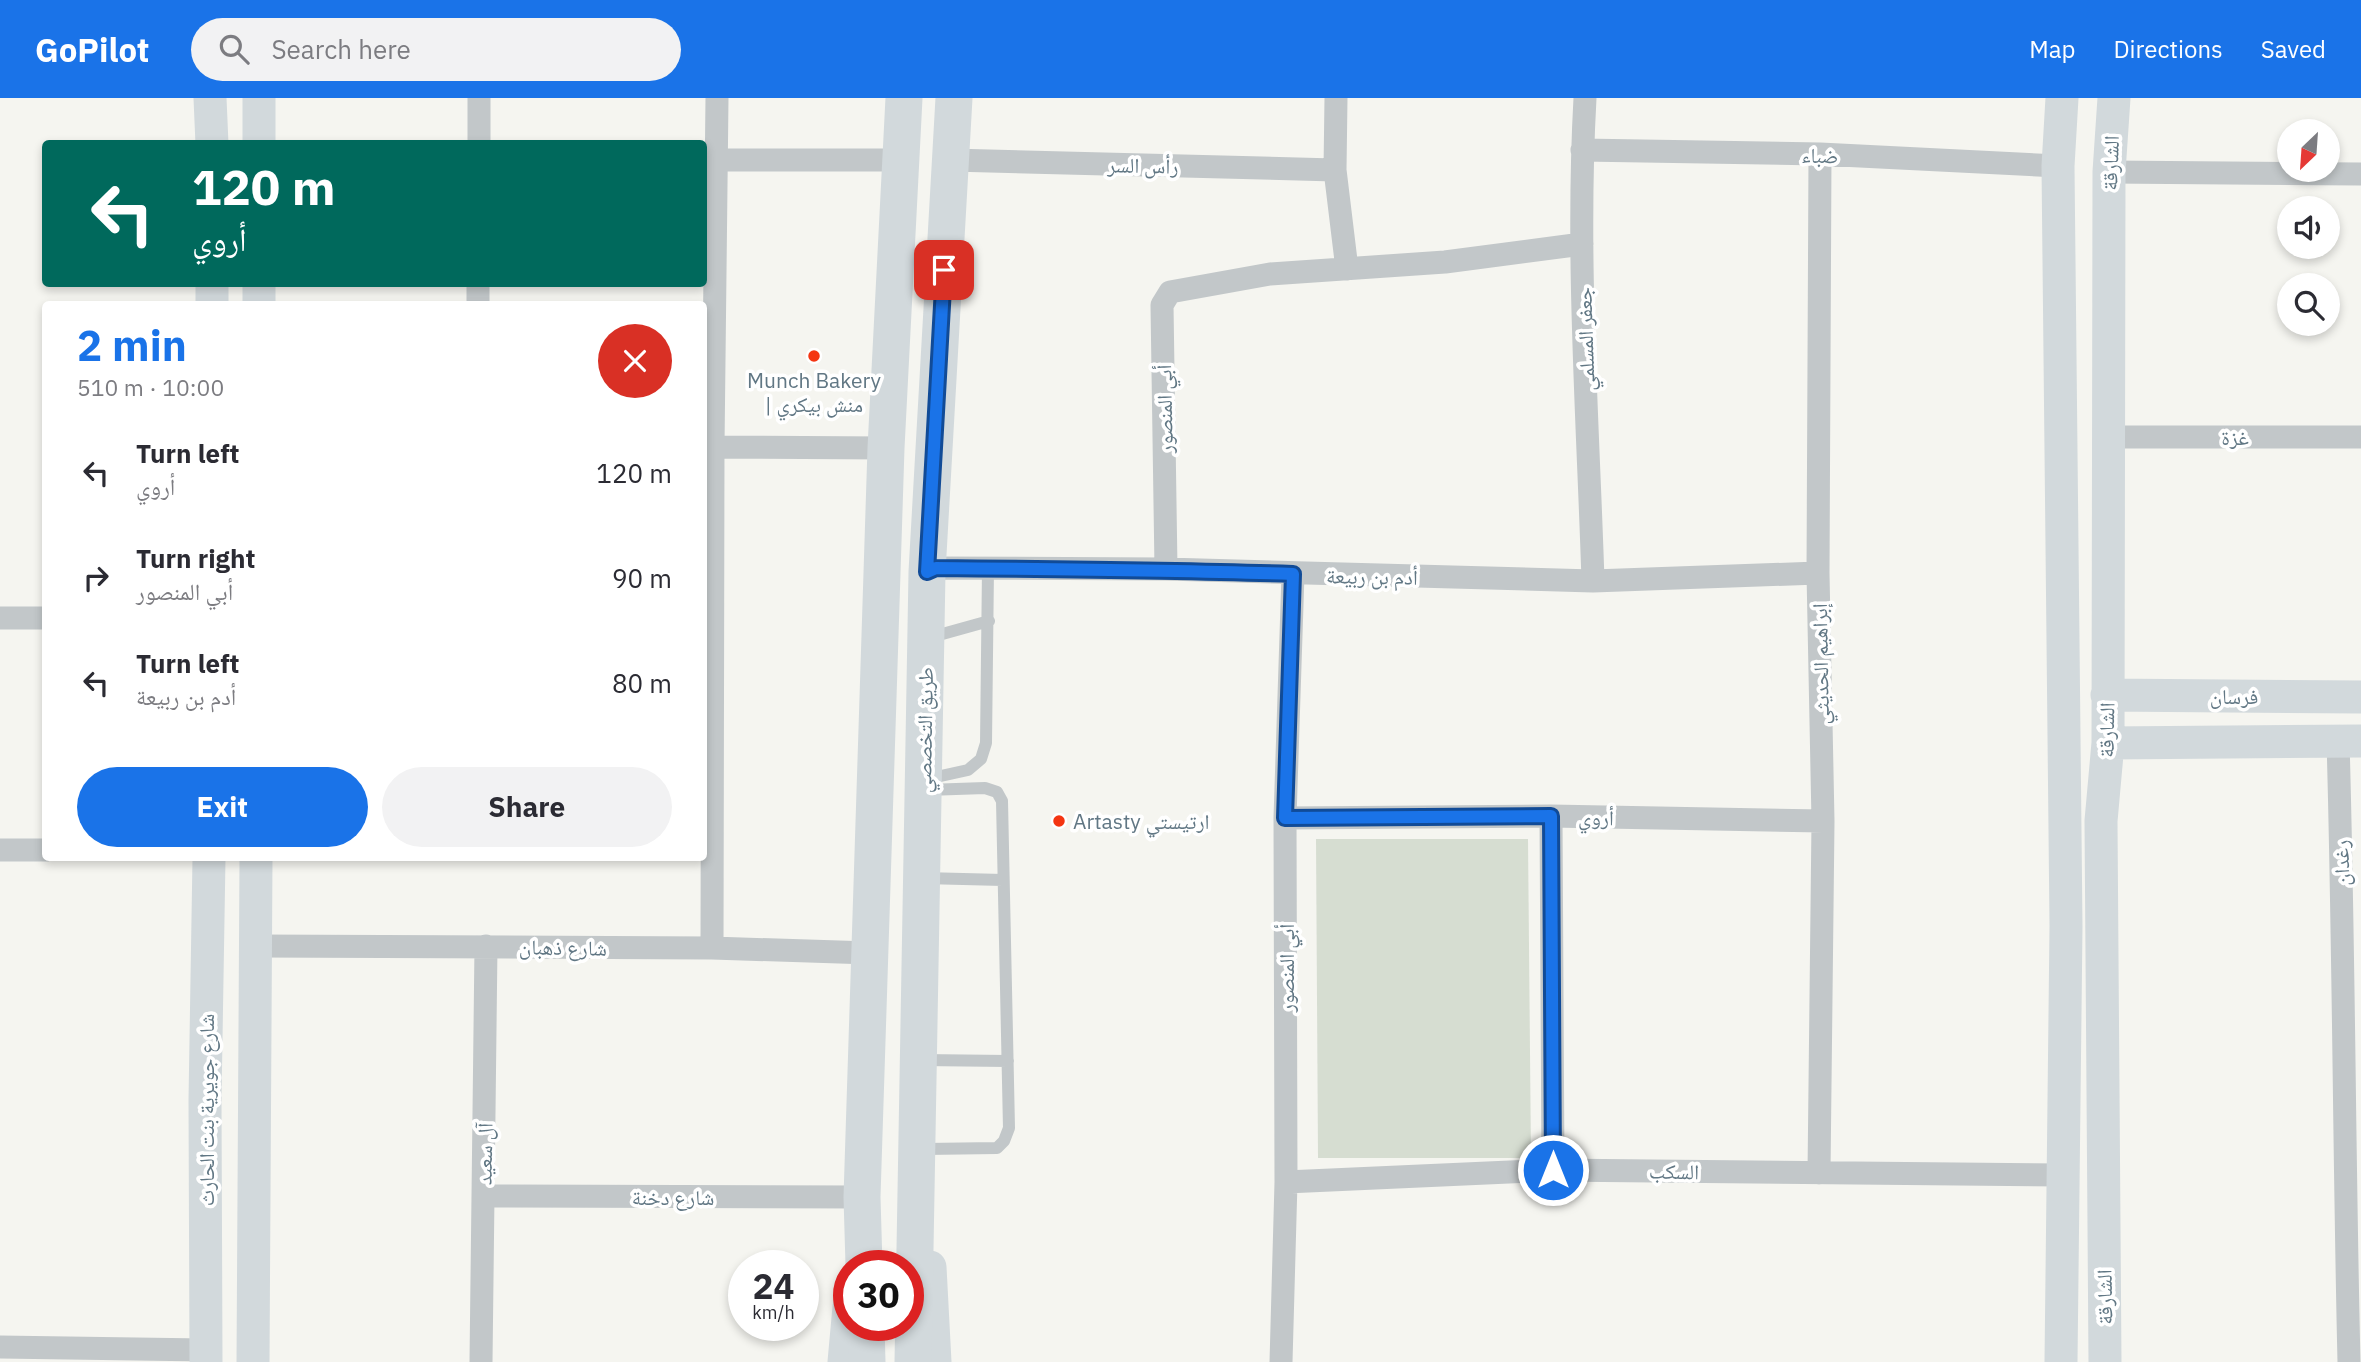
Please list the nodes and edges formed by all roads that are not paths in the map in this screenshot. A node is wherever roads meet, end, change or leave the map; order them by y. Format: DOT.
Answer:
graph roads {
  1 [pos="480,98"];
  2 [pos="717,98"];
  3 [pos="904,98"];
  4 [pos="954,98"];
  5 [pos="1336,98"];
  6 [pos="1585,98"];
  7 [pos="2062,98"];
  8 [pos="2114,98"];
  9 [pos="479,140"];
  10 [pos="1582,150"];
  11 [pos="1820,154"];
  12 [pos="717,160"];
  13 [pos="902,160"];
  14 [pos="950,160"];
  15 [pos="2058,166"];
  16 [pos="1335,170"];
  17 [pos="2109,172"];
  18 [pos="2361,174"];
  19 [pos="1582,244"];
  20 [pos="1347,269"];
  21 [pos="2109,437"];
  22 [pos="2361,437"];
  23 [pos="713,447"];
  24 [pos="886,448"];
  25 [pos="988,568"];
  26 [pos="1166,569"];
  27 [pos="927,572"];
  28 [pos="1818,573"];
  29 [pos="1293,574"];
  30 [pos="1593,580"];
  31 [pos="0,618"];
  32 [pos="42,618"];
  33 [pos="989,621"];
  34 [pos="926,638"];
  35 [pos="2107,695"];
  36 [pos="2361,697"];
  37 [pos="708,728"];
  38 [pos="2349,741"];
  39 [pos="2108,743"];
  40 [pos="923,785"];
  41 [pos="1551,816"];
  42 [pos="1285,818"];
  43 [pos="1823,821"];
  44 [pos="0,850"];
  45 [pos="42,850"];
  46 [pos="209,861"];
  47 [pos="256,861"];
  48 [pos="922,878"];
  49 [pos="1003,880"];
  50 [pos="2066,926"];
  51 [pos="2102,926"];
  52 [pos="256,946"];
  53 [pos="486,946"];
  54 [pos="712,948"];
  55 [pos="870,953"];
  56 [pos="2352,960"];
  57 [pos="1008,1060"];
  58 [pos="918,1061"];
  59 [pos="925,1149"];
  60 [pos="1553,1170"];
  61 [pos="1819,1173"];
  62 [pos="2063,1175"];
  63 [pos="1286,1182"];
  64 [pos="2353,1185"];
  65 [pos="484,1196"];
  66 [pos="862,1197"];
  67 [pos="855,1250"];
  68 [pos="864,1250"];
  69 [pos="846,1341"];
  70 [pos="866,1341"];
  71 [pos="0,1347"];
  72 [pos="206,1356"];
  73 [pos="253,1362"];
  74 [pos="481,1362"];
  75 [pos="844,1362"];
  76 [pos="867,1362"];
  77 [pos="913,1362"];
  78 [pos="935,1362"];
  79 [pos="1281,1362"];
  80 [pos="2061,1362"];
  81 [pos="2105,1362"];
  82 [pos="2348,1362"];
  1 -- 9 [label="street"];
  2 -- 12 [label="street"];
  3 -- 13 [label="main road"];
  4 -- 14 [label="main road, طريق التخصصي"];
  5 -- 16 [label="street"];
  6 -- 10 [label="street, جعفر المسلمي"];
  7 -- 15 [label="street, الشارقة"];
  8 -- 17 [label="street, الشارقة"];
  10 -- 11 [label="street, ضباء"];
  10 -- 19 [label="street, جعفر المسلمي"];
  11 -- 15 [label="street, ضباء"];
  11 -- 28 [label="street, إبراهيم الحديثي"];
  12 -- 13 [label="street"];
  12 -- 23 [label="street"];
  13 -- 24 [label="main road"];
  14 -- 16 [label="street, رأس السر"];
  14 -- 27 [label="main road, طريق التخصصي"];
  15 -- 50 [label="street, الشارقة"];
  16 -- 20 [label="street"];
  17 -- 18 [label="street"];
  17 -- 21 [label="street, الشارقة"];
  19 -- 20 [label="street"];
  19 -- 30 [label="street, جعفر المسلمي"];
  20 -- 26 [label="street, أبي المنصور"];
  21 -- 22 [label="street, غزة"];
  21 -- 35 [label="street, الشارقة"];
  23 -- 24 [label="street"];
  23 -- 37 [label="street"];
  24 -- 55 [label="main road"];
  25 -- 26 [label="street, أدم بن ربيعة"];
  25 -- 27 [label="street, أدم بن ربيعة"];
  25 -- 33 [label="lane"];
  26 -- 29 [label="street, أدم بن ربيعة"];
  27 -- 34 [label="main road, طريق التخصصي"];
  28 -- 30 [label="street, أدم بن ربيعة"];
  28 -- 43 [label="street, إبراهيم الحديثي"];
  29 -- 30 [label="street, أدم بن ربيعة"];
  29 -- 42 [label="street, أبي المنصور"];
  31 -- 32 [label="street"];
  33 -- 34 [label="lane"];
  33 -- 40 [label="lane"];
  34 -- 40 [label="main road, طريق التخصصي"];
  35 -- 36 [label="street, فرسان"];
  35 -- 39 [label="street, الشارقة"];
  37 -- 54 [label="street"];
  38 -- 39 [label="street"];
  38 -- 56 [label="street, رغدان"];
  39 -- 51 [label="street, الشارقة"];
  40 -- 48 [label="main road, طريق التخصصي"];
  40 -- 49 [label="lane"];
  41 -- 42 [label="street, أروي"];
  41 -- 43 [label="street, أروي"];
  41 -- 60 [label="street"];
  42 -- 63 [label="street, أبي المنصور"];
  43 -- 61 [label="street, إبراهيم الحديثي"];
  44 -- 45 [label="street"];
  46 -- 72 [label="street, شارع جويرية بنت الحارث"];
  47 -- 52 [label="street"];
  48 -- 49 [label="lane"];
  48 -- 58 [label="main road, طريق التخصصي"];
  49 -- 57 [label="lane"];
  50 -- 51 [label="street"];
  50 -- 62 [label="street, الشارقة"];
  51 -- 81 [label="street, الشارقة"];
  52 -- 53 [label="street, شارع ذهبان"];
  52 -- 73 [label="street"];
  53 -- 54 [label="street, شارع ذهبان"];
  53 -- 65 [label="street, آل سعيد"];
  54 -- 55 [label="street, شارع ذهبان"];
  55 -- 66 [label="main road"];
  56 -- 64 [label="street, رغدان"];
  57 -- 58 [label="lane"];
  57 -- 59 [label="lane"];
  58 -- 59 [label="street"];
  58 -- 77 [label="main road, طريق التخصصي"];
  59 -- 78 [label="street"];
  60 -- 61 [label="street, السكب"];
  60 -- 63 [label="street, السكب"];
  61 -- 62 [label="street, السكب"];
  62 -- 80 [label="street, الشارقة"];
  63 -- 79 [label="street, أبي المنصور"];
  64 -- 82 [label="street, رغدان"];
  65 -- 66 [label="street, شارع دخنة"];
  65 -- 74 [label="street, آل سعيد"];
  66 -- 67 [label="street"];
  66 -- 68 [label="main road"];
  69 -- 75 [label="street"];
  70 -- 76 [label="main road"];
  71 -- 72 [label="street"];
}
